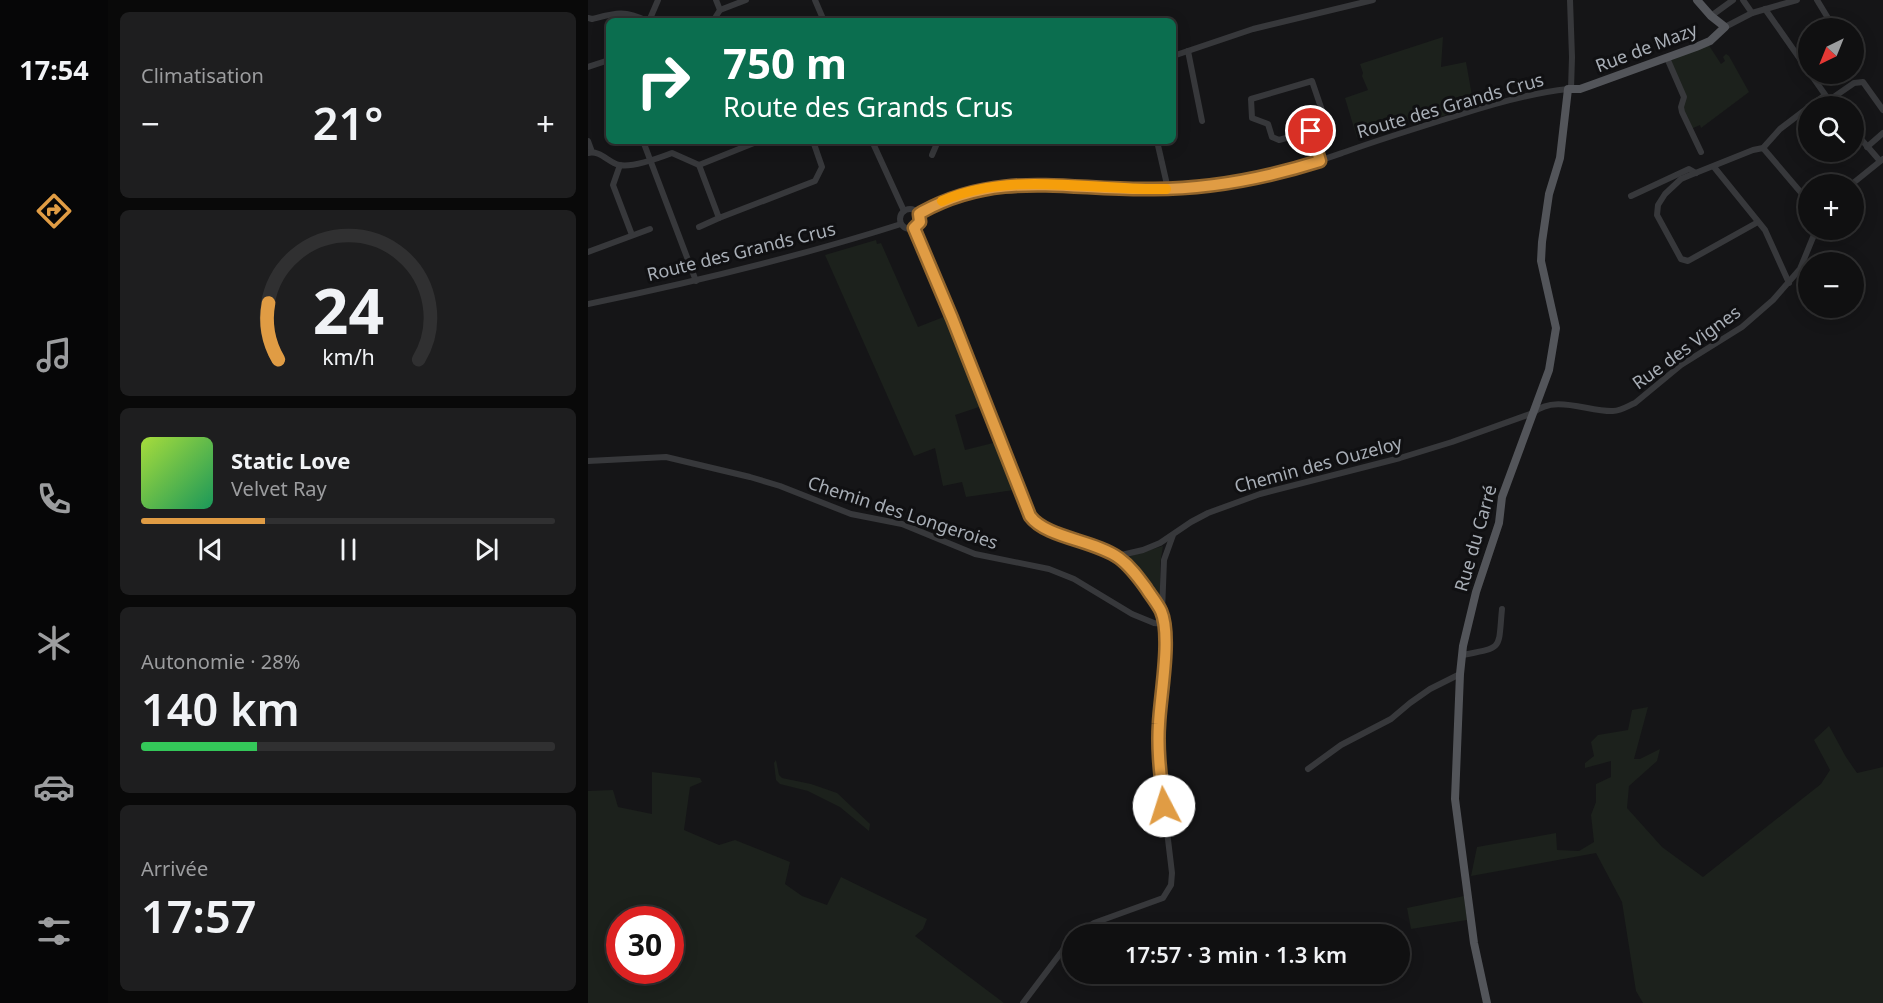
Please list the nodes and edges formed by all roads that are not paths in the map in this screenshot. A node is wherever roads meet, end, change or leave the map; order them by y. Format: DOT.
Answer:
graph roads {
  1 [pos="658,0"];
  2 [pos="716,0"];
  3 [pos="746,0"];
  4 [pos="815,0"];
  5 [pos="1373,0"];
  6 [pos="1570,0"];
  7 [pos="1696,0"];
  8 [pos="1733,0"];
  9 [pos="1743,0"];
  10 [pos="1795,0"];
  11 [pos="1818,0"];
  12 [pos="1765,9"];
  13 [pos="720,10"];
  14 [pos="1752,13"];
  15 [pos="1711,16"];
  16 [pos="588,18"];
  17 [pos="642,18"];
  18 [pos="649,18"];
  19 [pos="714,18"];
  20 [pos="823,18"];
  21 [pos="1828,18"];
  22 [pos="1725,27"];
  23 [pos="1188,51"];
  24 [pos="1176,55"];
  25 [pos="1667,58"];
  26 [pos="606,61"];
  27 [pos="588,67"];
  28 [pos="1569,89"];
  29 [pos="1825,96"];
  30 [pos="1830,96"];
  31 [pos="1883,110"];
  32 [pos="1798,115"];
  33 [pos="1202,121"];
  34 [pos="1311,131"];
  35 [pos="1883,133"];
  36 [pos="588,141"];
  37 [pos="1864,142"];
  38 [pos="644,144"];
  39 [pos="744,144"];
  40 [pos="814,144"];
  41 [pos="873,144"];
  42 [pos="938,144"];
  43 [pos="1158,144"];
  44 [pos="1868,147"];
  45 [pos="1763,148"];
  46 [pos="1701,152"];
  47 [pos="590,153"];
  48 [pos="932,155"];
  49 [pos="1881,160"];
  50 [pos="650,161"];
  51 [pos="1320,161"];
  52 [pos="621,165"];
  53 [pos="699,165"];
  54 [pos="1714,167"];
  55 [pos="1696,172"];
  56 [pos="1864,174"];
  57 [pos="1168,189"];
  58 [pos="1798,189"];
  59 [pos="1631,196"];
  60 [pos="904,211"];
  61 [pos="919,214"];
  62 [pos="719,218"];
  63 [pos="1758,222"];
  64 [pos="901,224"];
  65 [pos="699,227"];
  66 [pos="914,228"];
  67 [pos="650,229"];
  68 [pos="632,235"];
  69 [pos="1812,240"];
  70 [pos="588,252"];
  71 [pos="696,281"];
  72 [pos="1789,284"];
  73 [pos="588,303"];
  74 [pos="1533,413"];
  75 [pos="588,462"];
  76 [pos="1173,534"];
  77 [pos="1117,556"];
  78 [pos="1502,609"];
  79 [pos="1162,612"];
  80 [pos="1164,624"];
  81 [pos="1463,655"];
  82 [pos="1460,674"];
  83 [pos="1308,769"];
  84 [pos="1092,924"];
  85 [pos="1062,951"];
  86 [pos="1023,1003"];
  87 [pos="1487,1003"];
  1 -- 18 [label="street"];
  2 -- 13 [label="street"];
  3 -- 13 [label="street"];
  4 -- 20 [label="street"];
  5 -- 23 [label="street"];
  6 -- 28 [label="street"];
  7 -- 15 [label="main road"];
  8 -- 15 [label="street"];
  9 -- 14 [label="street"];
  10 -- 12 [label="street, Rue de Mazy"];
  11 -- 21 [label="street"];
  12 -- 14 [label="street, Rue de Mazy"];
  12 -- 29 [label="street"];
  13 -- 19 [label="street"];
  14 -- 22 [label="street, Rue de Mazy"];
  15 -- 22 [label="main road"];
  16 -- 17 [label="street"];
  22 -- 25 [label="main road, Rue de Mazy"];
  23 -- 24 [label="street"];
  23 -- 33 [label="street"];
  25 -- 28 [label="main road, Rue de Mazy"];
  25 -- 46 [label="street"];
  26 -- 27 [label="street"];
  28 -- 51 [label="street, Route des Grands Crus"];
  28 -- 74 [label="main road, Rue du Carré"];
  30 -- 31 [label="street"];
  32 -- 45 [label="street"];
  34 -- 34 [label="street"];
  34 -- 51 [label="street"];
  35 -- 44 [label="street"];
  36 -- 47 [label="street"];
  37 -- 44 [label="street"];
  38 -- 50 [label="street"];
  39 -- 53 [label="street"];
  40 -- 62 [label="street"];
  41 -- 60 [label="street"];
  42 -- 48 [label="street"];
  43 -- 57 [label="street"];
  44 -- 49 [label="street"];
  45 -- 54 [label="street"];
  45 -- 58 [label="street"];
  47 -- 52 [label="street"];
  49 -- 56 [label="street"];
  50 -- 52 [label="street"];
  50 -- 53 [label="street"];
  50 -- 71 [label="street"];
  51 -- 57 [label="street, Route des Grands Crus"];
  52 -- 68 [label="street"];
  53 -- 62 [label="street"];
  54 -- 55 [label="street"];
  54 -- 63 [label="street"];
  55 -- 59 [label="street"];
  55 -- 63 [label="street"];
  57 -- 61 [label="street, Route des Grands Crus"];
  60 -- 61 [label="street"];
  60 -- 64 [label="street"];
  61 -- 66 [label="street"];
  62 -- 65 [label="street"];
  63 -- 72 [label="street"];
  64 -- 66 [label="street"];
  64 -- 71 [label="street, Route des Grands Crus"];
  66 -- 77 [label="street"];
  67 -- 68 [label="street"];
  68 -- 70 [label="street"];
  69 -- 72 [label="street, Rue des Vignes"];
  71 -- 73 [label="street, Route des Grands Crus"];
  72 -- 74 [label="street, Rue des Vignes"];
  74 -- 76 [label="street, Chemin des Ouzeloy"];
  74 -- 81 [label="main road, Rue du Carré"];
  75 -- 80 [label="street, Chemin des Longeroies"];
  76 -- 77 [label="street, Chemin des Ouzeloy"];
  76 -- 79 [label="street"];
  77 -- 79 [label="street"];
  78 -- 81 [label="street"];
  79 -- 80 [label="street"];
  80 -- 84 [label="street"];
  81 -- 82 [label="main road, Rue du Carré"];
  82 -- 83 [label="street"];
  82 -- 87 [label="main road, Rue du Carré"];
  85 -- 86 [label="street"];
}
